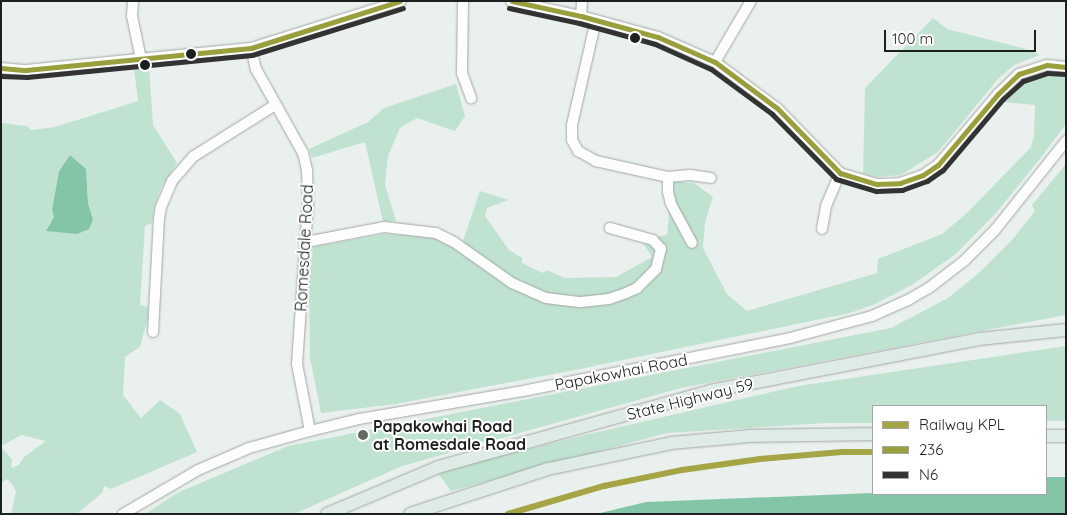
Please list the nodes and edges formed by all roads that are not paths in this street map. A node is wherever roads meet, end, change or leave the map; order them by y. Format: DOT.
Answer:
graph roads {
  1 [pos="133,1"];
  2 [pos="401,1"];
  3 [pos="463,1"];
  4 [pos="511,1"];
  5 [pos="582,1"];
  6 [pos="751,1"];
  7 [pos="366,6"];
  8 [pos="581,16"];
  9 [pos="596,20"];
  10 [pos="251,48"];
  11 [pos="141,59"];
  12 [pos="715,62"];
  13 [pos="1066,67"];
  14 [pos="1,68"];
  15 [pos="471,98"];
  16 [pos="275,105"];
  17 [pos="1066,141"];
  18 [pos="840,173"];
  19 [pos="668,177"];
  20 [pos="711,178"];
  21 [pos="610,228"];
  22 [pos="822,229"];
  23 [pos="306,242"];
  24 [pos="692,243"];
  25 [pos="1066,330"];
  26 [pos="153,332"];
  27 [pos="310,431"];
  28 [pos="872,434"];
  29 [pos="1047,436"];
  30 [pos="1066,436"];
  31 [pos="123,514"];
  32 [pos="326,514"];
  33 [pos="410,514"];
  1 -- 11 [label="street"];
  2 -- 7 [label="street"];
  3 -- 15 [label="street"];
  4 -- 8 [label="street"];
  5 -- 8 [label="street"];
  6 -- 12 [label="street"];
  7 -- 10 [label="street"];
  8 -- 9 [label="street"];
  9 -- 12 [label="street"];
  9 -- 19 [label="street"];
  10 -- 11 [label="street"];
  10 -- 16 [label="street, Romesdale Road"];
  11 -- 14 [label="street"];
  12 -- 18 [label="street"];
  13 -- 18 [label="street"];
  16 -- 23 [label="street, Romesdale Road"];
  16 -- 26 [label="street"];
  17 -- 27 [label="street, Papakowhai Road"];
  18 -- 22 [label="street"];
  19 -- 20 [label="street"];
  19 -- 24 [label="street"];
  21 -- 23 [label="street"];
  23 -- 27 [label="street, Romesdale Road"];
  25 -- 32 [label="main road, State Highway 59"];
  27 -- 31 [label="street, Papakowhai Road"];
  28 -- 33 [label="main road"];
  29 -- 30 [label="main road"];
}
